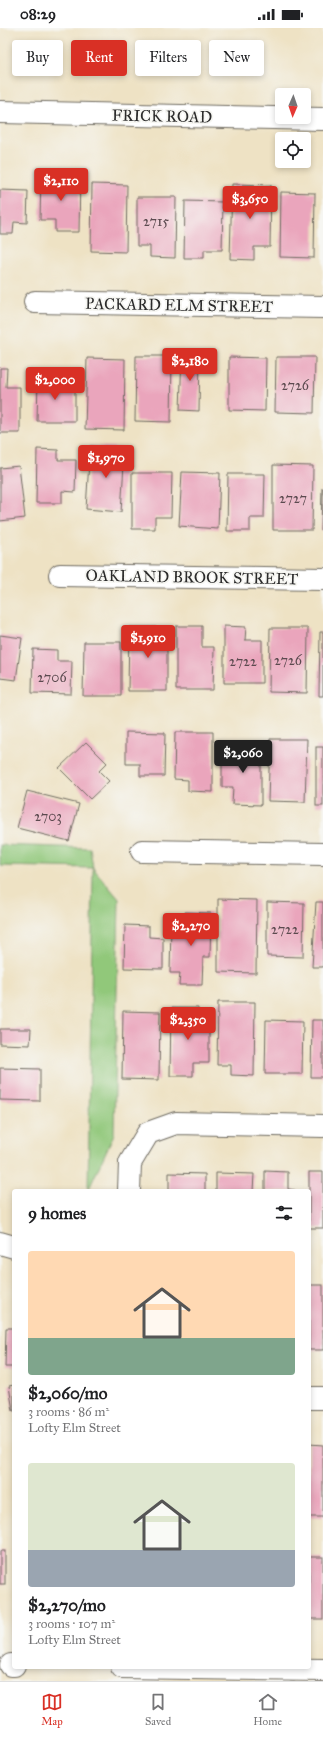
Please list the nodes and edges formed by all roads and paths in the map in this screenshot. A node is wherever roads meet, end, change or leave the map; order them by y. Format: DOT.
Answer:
graph roads {
  1 [pos="0,112"];
  2 [pos="323,119"];
  3 [pos="35,302"];
  4 [pos="323,307"];
  5 [pos="60,575"];
  6 [pos="323,579"];
  7 [pos="142,851"];
  8 [pos="323,854"];
  9 [pos="323,1126"];
  10 [pos="129,1189"];
  11 [pos="0,1243"];
  12 [pos="12,1246"];
  13 [pos="311,1398"];
  14 [pos="323,1398"];
  15 [pos="256,1669"];
  16 [pos="323,1670"];
  1 -- 2 [label="street, FRICK ROAD"];
  3 -- 4 [label="street, PACKARD ELM STREET"];
  5 -- 6 [label="street, OAKLAND BROOK STREET"];
  7 -- 8 [label="street"];
  9 -- 10 [label="street"];
  11 -- 12 [label="street"];
  13 -- 14 [label="street"];
  15 -- 16 [label="street"];
}
